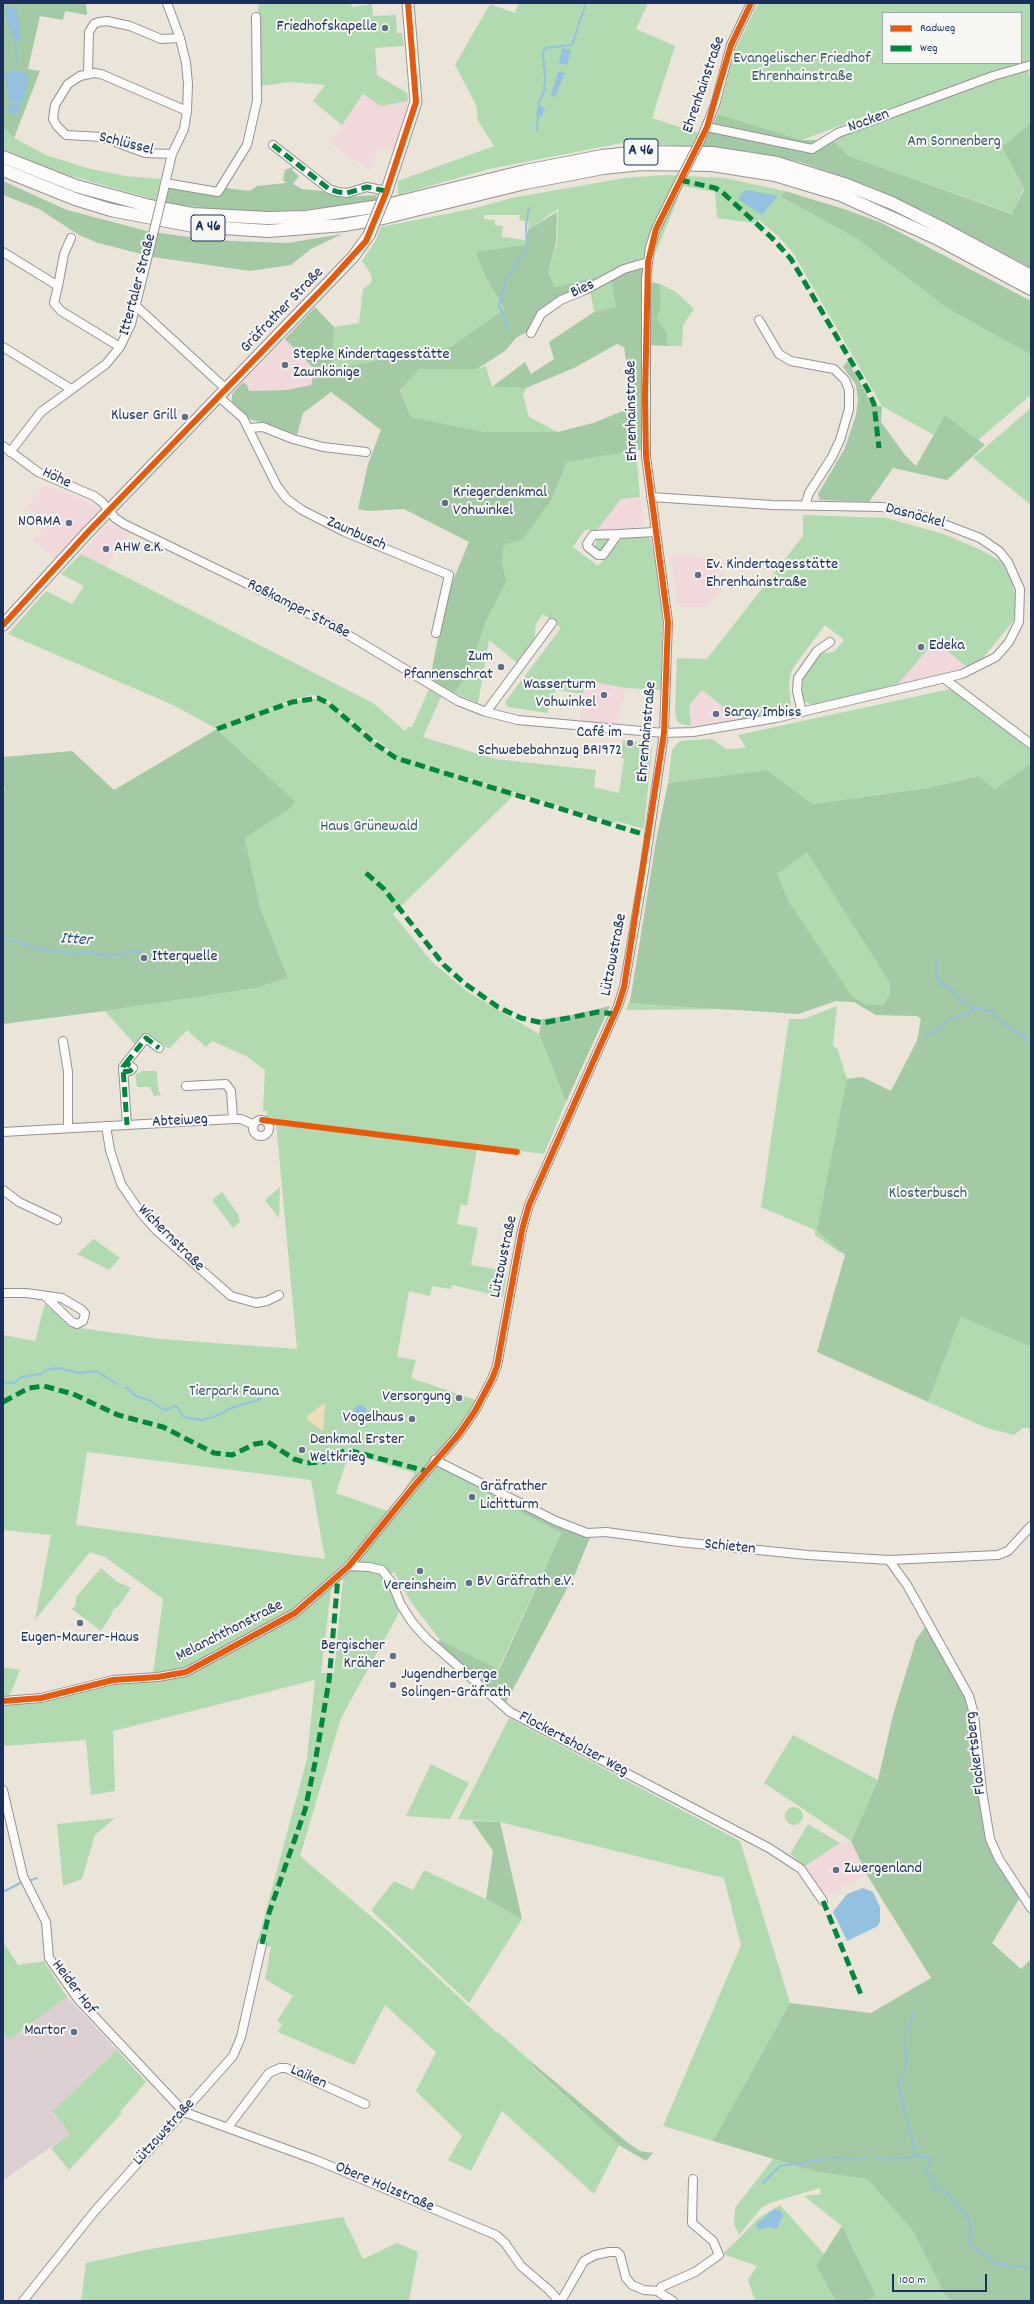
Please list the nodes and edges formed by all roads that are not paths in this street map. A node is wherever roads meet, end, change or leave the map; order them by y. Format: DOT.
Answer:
graph roads {
  1 [pos="167,3"];
  2 [pos="408,3"];
  3 [pos="751,3"];
  4 [pos="256,17"];
  5 [pos="180,38"];
  6 [pos="1031,65"];
  7 [pos="88,74"];
  8 [pos="187,111"];
  9 [pos="707,127"];
  10 [pos="273,145"];
  11 [pos="172,154"];
  12 [pos="3,157"];
  13 [pos="3,170"];
  14 [pos="165,186"];
  15 [pos="386,192"];
  16 [pos="70,238"];
  17 [pos="3,252"];
  18 [pos="648,262"];
  19 [pos="1031,276"];
  20 [pos="58,286"];
  21 [pos="1031,289"];
  22 [pos="136,306"];
  23 [pos="759,320"];
  24 [pos="531,333"];
  25 [pos="3,346"];
  26 [pos="120,347"];
  27 [pos="71,389"];
  28 [pos="222,393"];
  29 [pos="249,428"];
  30 [pos="3,446"];
  31 [pos="10,452"];
  32 [pos="366,452"];
  33 [pos="651,497"];
  34 [pos="805,505"];
  35 [pos="110,511"];
  36 [pos="655,532"];
  37 [pos="618,534"];
  38 [pos="552,623"];
  39 [pos="3,625"];
  40 [pos="436,633"];
  41 [pos="830,642"];
  42 [pos="946,680"];
  43 [pos="486,712"];
  44 [pos="802,712"];
  45 [pos="664,733"];
  46 [pos="1031,744"];
  47 [pos="649,837"];
  48 [pos="63,1041"];
  49 [pos="159,1048"];
  50 [pos="186,1086"];
  51 [pos="233,1119"];
  52 [pos="127,1125"];
  53 [pos="254,1125"];
  54 [pos="106,1126"];
  55 [pos="68,1128"];
  56 [pos="3,1132"];
  57 [pos="3,1190"];
  58 [pos="57,1220"];
  59 [pos="3,1293"];
  60 [pos="279,1295"];
  61 [pos="45,1296"];
  62 [pos="435,1460"];
  63 [pos="1031,1526"];
  64 [pos="889,1560"];
  65 [pos="349,1566"];
  66 [pos="338,1577"];
  67 [pos="3,1701"];
  68 [pos="3,1790"];
  69 [pos="823,1900"];
  70 [pos="1031,1908"];
  71 [pos="262,1944"];
  72 [pos="365,2104"];
  73 [pos="184,2112"];
  74 [pos="228,2127"];
  75 [pos="693,2180"];
  76 [pos="659,2292"];
  77 [pos="23,2301"];
  78 [pos="560,2301"];
  79 [pos="673,2301"];
  1 -- 5 [label="street, Schlüssel"];
  2 -- 15 [label="main road, Gräfrather Straße"];
  3 -- 9 [label="street, Ehrenhainstraße"];
  4 -- 14 [label="street"];
  5 -- 7 [label="street"];
  5 -- 8 [label="street, Schlüssel"];
  6 -- 9 [label="street, Nocken"];
  7 -- 8 [label="street"];
  7 -- 11 [label="street, Schlüssel"];
  8 -- 11 [label="street, Schlüssel"];
  9 -- 18 [label="street, Ehrenhainstraße, bridge"];
  10 -- 15 [label="street"];
  11 -- 14 [label="street, Schlüssel"];
  12 -- 19 [label="highway, A 46"];
  13 -- 21 [label="highway, A 46"];
  14 -- 22 [label="street, Ittertaler Straße, bridge"];
  15 -- 28 [label="main road, Gräfrather Straße, bridge"];
  16 -- 20 [label="street"];
  17 -- 20 [label="street"];
  18 -- 24 [label="street, Bies"];
  18 -- 33 [label="street, Ehrenhainstraße"];
  20 -- 26 [label="street"];
  22 -- 26 [label="street, Ittertaler Straße"];
  22 -- 28 [label="street, Zaunbusch"];
  23 -- 34 [label="street"];
  25 -- 27 [label="street"];
  26 -- 27 [label="street, Ittertaler Straße"];
  27 -- 31 [label="street, Ittertaler Straße"];
  28 -- 29 [label="street, Zaunbusch"];
  28 -- 35 [label="main road, Gräfrather Straße"];
  29 -- 32 [label="street"];
  29 -- 40 [label="street, Zaunbusch"];
  30 -- 31 [label="street, Höhe"];
  31 -- 35 [label="street, Höhe"];
  33 -- 34 [label="street, Dasnöckel"];
  33 -- 36 [label="street, Ehrenhainstraße"];
  34 -- 42 [label="street, Dasnöckel"];
  35 -- 39 [label="main road, Gräfrather Straße"];
  35 -- 43 [label="street, Roßkamper Straße"];
  36 -- 37 [label="street"];
  36 -- 45 [label="street, Ehrenhainstraße"];
  38 -- 43 [label="street"];
  41 -- 44 [label="street"];
  42 -- 44 [label="street, Dasnöckel"];
  42 -- 46 [label="street"];
  43 -- 45 [label="street, Roßkamper Straße"];
  44 -- 45 [label="street, Dasnöckel"];
  45 -- 47 [label="street, Ehrenhainstraße"];
  47 -- 62 [label="street, Lützowstraße"];
  48 -- 55 [label="street"];
  49 -- 52 [label="street"];
  50 -- 51 [label="street"];
  51 -- 52 [label="street, Abteiweg"];
  51 -- 53 [label="street, Abteiweg"];
  52 -- 54 [label="street, Abteiweg"];
  54 -- 55 [label="street, Abteiweg"];
  54 -- 60 [label="street, Wichernstraße"];
  55 -- 56 [label="street, Abteiweg"];
  57 -- 58 [label="street"];
  59 -- 61 [label="street"];
  61 -- 61 [label="street"];
  62 -- 64 [label="street, Schieten"];
  62 -- 65 [label="street, Lützowstraße"];
  63 -- 64 [label="street, Schieten"];
  64 -- 70 [label="street, Flockertsberg"];
  65 -- 66 [label="street, Lützowstraße"];
  65 -- 69 [label="street, Flockertsholzer Weg"];
  66 -- 67 [label="street, Melanchthonstraße"];
  68 -- 73 [label="street, Heider Hof"];
  71 -- 73 [label="street, Lützowstraße"];
  72 -- 74 [label="street, Laiken"];
  73 -- 74 [label="street, Obere Holzstraße"];
  73 -- 77 [label="street, Lützowstraße"];
  74 -- 78 [label="street, Obere Holzstraße"];
  75 -- 76 [label="street"];
  76 -- 78 [label="street"];
  76 -- 79 [label="street"];
}
